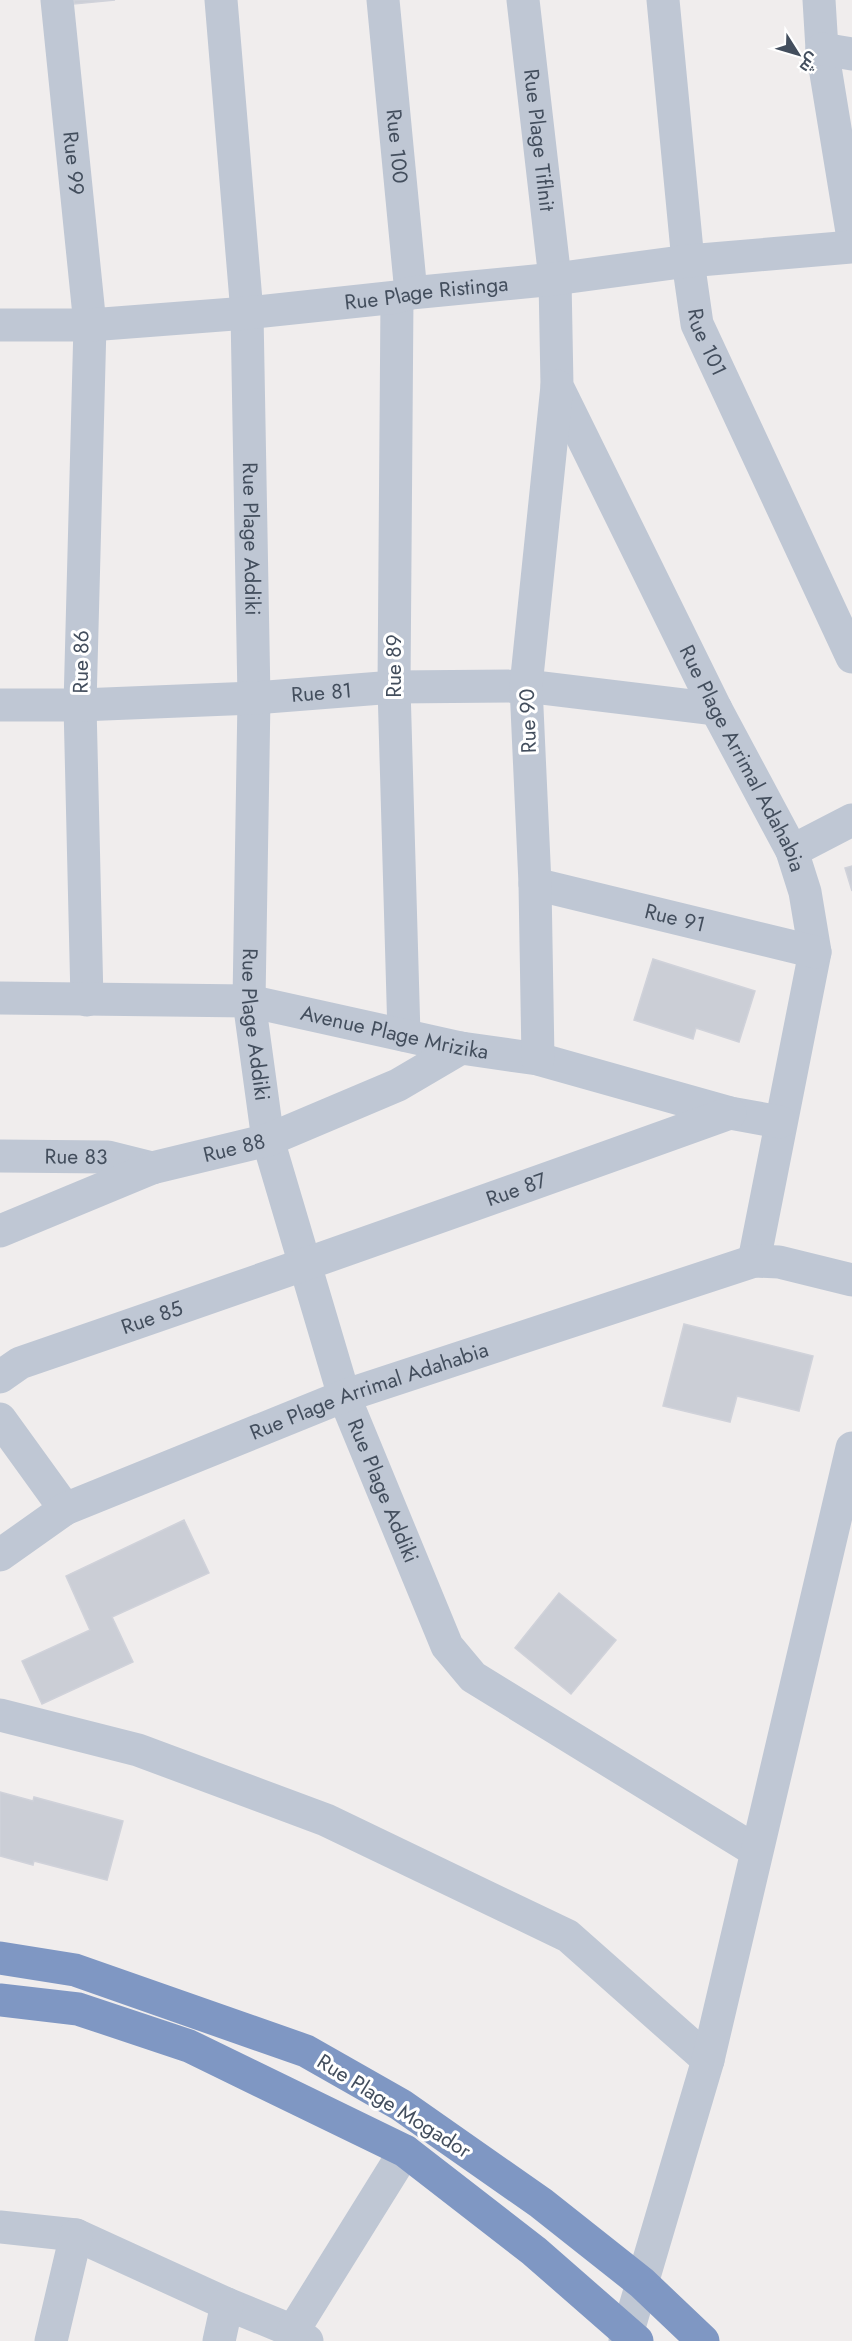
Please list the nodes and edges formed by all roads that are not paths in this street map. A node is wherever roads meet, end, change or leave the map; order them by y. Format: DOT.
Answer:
graph roads {
  1 [pos="57,0"];
  2 [pos="221,0"];
  3 [pos="382,0"];
  4 [pos="523,0"];
  5 [pos="663,0"];
  6 [pos="819,0"];
  7 [pos="837,52"];
  8 [pos="849,196"];
  9 [pos="852,232"];
  10 [pos="852,247"];
  11 [pos="688,261"];
  12 [pos="555,279"];
  13 [pos="404,295"];
  14 [pos="247,313"];
  15 [pos="0,325"];
  16 [pos="90,325"];
  17 [pos="557,386"];
  18 [pos="852,657"];
  19 [pos="526,686"];
  20 [pos="394,687"];
  21 [pos="254,698"];
  22 [pos="0,705"];
  23 [pos="80,705"];
  24 [pos="716,709"];
  25 [pos="852,820"];
  26 [pos="792,851"];
  27 [pos="536,884"];
  28 [pos="815,952"];
  29 [pos="0,998"];
  30 [pos="87,1000"];
  31 [pos="249,1001"];
  32 [pos="404,1035"];
  33 [pos="461,1048"];
  34 [pos="538,1059"];
  35 [pos="730,1113"];
  36 [pos="780,1122"];
  37 [pos="268,1140"];
  38 [pos="0,1156"];
  39 [pos="152,1168"];
  40 [pos="0,1231"];
  41 [pos="754,1261"];
  42 [pos="305,1265"];
  43 [pos="852,1280"];
  44 [pos="0,1377"];
  45 [pos="344,1396"];
  46 [pos="0,1419"];
  47 [pos="852,1448"];
  48 [pos="65,1509"];
  49 [pos="0,1555"];
  50 [pos="0,1715"];
  51 [pos="756,1851"];
  52 [pos="0,1958"];
  53 [pos="0,2000"];
  54 [pos="708,2060"];
  55 [pos="405,2151"];
  56 [pos="0,2227"];
  57 [pos="76,2235"];
  58 [pos="642,2283"];
  59 [pos="227,2304"];
  60 [pos="300,2336"];
  61 [pos="630,2338"];
  62 [pos="51,2341"];
  63 [pos="219,2341"];
  64 [pos="703,2341"];
  1 -- 16 [label="street, Rue 99"];
  2 -- 14 [label="street, Rue Plage Addiki"];
  3 -- 13 [label="street, Rue 100"];
  4 -- 12 [label="street, Rue Plage Tiflnit"];
  5 -- 11 [label="street, Rue 101"];
  6 -- 7 [label="street"];
  7 -- 8 [label="street"];
  8 -- 9 [label="street"];
  10 -- 11 [label="street, Rue Plage Ristinga"];
  11 -- 12 [label="street, Rue Plage Ristinga"];
  11 -- 18 [label="street, Rue 101"];
  12 -- 13 [label="street, Rue Plage Ristinga"];
  12 -- 17 [label="street, Rue Plage Arrimal Adahabia"];
  13 -- 14 [label="street, Rue Plage Ristinga"];
  13 -- 20 [label="street, Rue 89"];
  14 -- 16 [label="street, Rue Plage Ristinga"];
  14 -- 21 [label="street, Rue Plage Addiki"];
  15 -- 16 [label="street, Rue Plage Ristinga"];
  16 -- 23 [label="street, Rue 86"];
  17 -- 19 [label="street, Rue 90"];
  17 -- 24 [label="street, Rue Plage Arrimal Adahabia"];
  19 -- 20 [label="street, Rue 81"];
  19 -- 24 [label="street, Rue 81"];
  19 -- 27 [label="street, Rue 90"];
  20 -- 21 [label="street, Rue 81"];
  20 -- 32 [label="street, Rue 89"];
  21 -- 23 [label="street, Rue 81"];
  21 -- 31 [label="street, Rue Plage Addiki"];
  22 -- 23 [label="street, Rue 81"];
  23 -- 30 [label="street, Rue 86"];
  24 -- 26 [label="street, Rue Plage Arrimal Adahabia"];
  25 -- 26 [label="street"];
  26 -- 28 [label="street, Rue Plage Arrimal Adahabia"];
  27 -- 28 [label="street, Rue 91"];
  27 -- 34 [label="street, Rue 90"];
  28 -- 36 [label="street, Rue Plage Arrimal Adahabia"];
  29 -- 30 [label="street, Avenue Plage Mrizika"];
  30 -- 31 [label="street, Avenue Plage Mrizika"];
  31 -- 32 [label="street, Avenue Plage Mrizika"];
  31 -- 37 [label="street, Rue Plage Addiki"];
  32 -- 33 [label="street, Avenue Plage Mrizika"];
  33 -- 34 [label="street, Avenue Plage Mrizika"];
  33 -- 37 [label="street, Rue 88"];
  34 -- 35 [label="street, Avenue Plage Mrizika"];
  35 -- 36 [label="street, Avenue Plage Mrizika"];
  35 -- 42 [label="street, Rue 87"];
  36 -- 41 [label="street, Rue Plage Arrimal Adahabia"];
  37 -- 39 [label="street, Rue 88"];
  37 -- 42 [label="street, Rue Plage Addiki"];
  38 -- 39 [label="street, Rue 83"];
  39 -- 40 [label="street, Rue 88"];
  41 -- 43 [label="street, Rue Plage Arrimal Adahabia"];
  41 -- 45 [label="street, Rue Plage Arrimal Adahabia"];
  42 -- 44 [label="street, Rue 85"];
  42 -- 45 [label="street, Rue Plage Addiki"];
  45 -- 48 [label="street, Rue Plage Arrimal Adahabia"];
  45 -- 51 [label="street, Rue Plage Addiki"];
  46 -- 48 [label="street"];
  47 -- 51 [label="street"];
  48 -- 49 [label="street, Rue Plage Arrimal Adahabia"];
  50 -- 54 [label="street"];
  51 -- 54 [label="street"];
  52 -- 58 [label="highway, Rue Plage Mogador"];
  53 -- 55 [label="highway, Rue Plage Mogador"];
  54 -- 58 [label="street"];
  55 -- 60 [label="street"];
  55 -- 61 [label="highway, Rue Plage Mogador"];
  56 -- 57 [label="street"];
  57 -- 59 [label="street"];
  57 -- 62 [label="street"];
  58 -- 61 [label="street"];
  58 -- 64 [label="highway, Rue Plage Mogador"];
  59 -- 60 [label="street"];
  59 -- 63 [label="street"];
}
